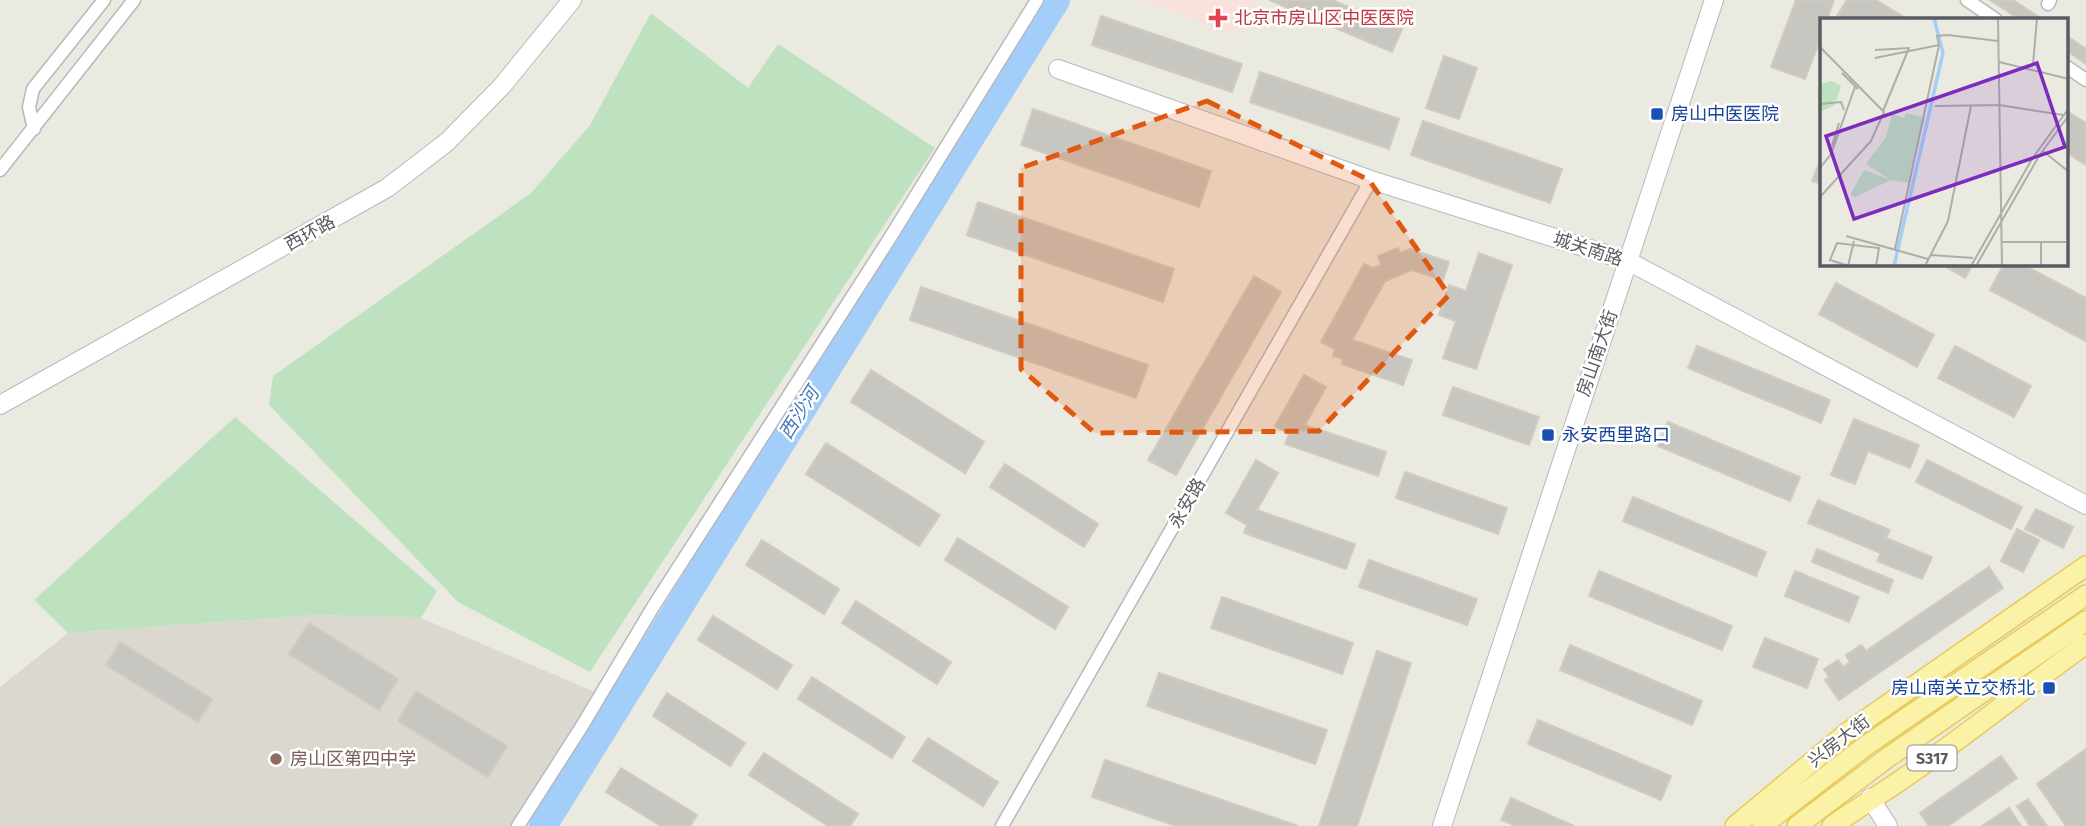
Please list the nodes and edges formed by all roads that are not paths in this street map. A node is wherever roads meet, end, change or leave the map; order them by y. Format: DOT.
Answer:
graph roads {
  1 [pos="104,0"];
  2 [pos="134,0"];
  3 [pos="559,0"];
  4 [pos="572,0"];
  5 [pos="1037,0"];
  6 [pos="1714,0"];
  7 [pos="1967,0"];
  8 [pos="1994,18"];
  9 [pos="2068,68"];
  10 [pos="1058,69"];
  11 [pos="2086,80"];
  12 [pos="34,129"];
  13 [pos="0,170"];
  14 [pos="1371,180"];
  15 [pos="1628,261"];
  16 [pos="0,394"];
  17 [pos="0,405"];
  18 [pos="2086,505"];
  19 [pos="2086,566"];
  20 [pos="2086,595"];
  21 [pos="2086,621"];
  22 [pos="2086,644"];
  23 [pos="2028,684"];
  24 [pos="1978,695"];
  25 [pos="1887,758"];
  26 [pos="1870,799"];
  27 [pos="518,826"];
  28 [pos="1002,826"];
  29 [pos="1442,826"];
  30 [pos="1735,826"];
  31 [pos="1762,826"];
  32 [pos="1797,826"];
  33 [pos="1831,826"];
  34 [pos="1888,826"];
  1 -- 12 [label="street"];
  2 -- 12 [label="street"];
  3 -- 16 [label="main road, 西环路"];
  4 -- 17 [label="main road, 西环路"];
  5 -- 27 [label="street"];
  6 -- 15 [label="main road, 房山南大街"];
  7 -- 8 [label="street"];
  9 -- 11 [label="street"];
  10 -- 14 [label="main road, 城关南路"];
  12 -- 13 [label="street"];
  14 -- 15 [label="main road, 城关南路"];
  14 -- 28 [label="street, 永安路"];
  15 -- 18 [label="main road, 城关南路"];
  15 -- 29 [label="main road, 房山南大街"];
  19 -- 30 [label="main road, 兴房大街"];
  20 -- 31 [label="main road, 兴房大街 / S317"];
  21 -- 24 [label="main road, S317"];
  22 -- 23 [label="main road, S317"];
  23 -- 24 [label="main road"];
  23 -- 26 [label="main road, S317"];
  24 -- 25 [label="main road, S317"];
  25 -- 32 [label="main road, S317"];
  25 -- 33 [label="main road"];
  26 -- 33 [label="main road, S317"];
  26 -- 34 [label="main road"];
}
